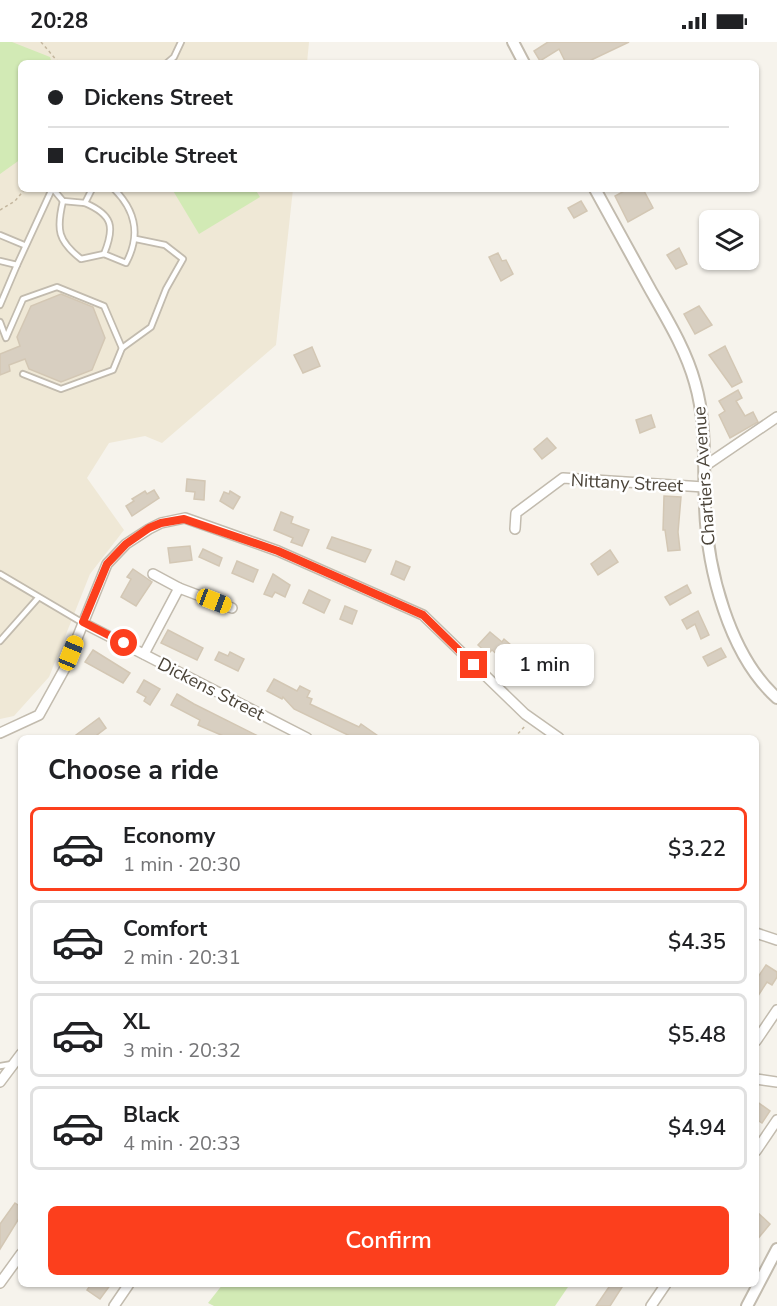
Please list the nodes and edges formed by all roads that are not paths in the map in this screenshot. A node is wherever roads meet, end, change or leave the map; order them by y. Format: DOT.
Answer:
graph roads {
  1 [pos="181,42"];
  2 [pos="513,42"];
  3 [pos="170,60"];
  4 [pos="522,60"];
  5 [pos="50,192"];
  6 [pos="55,192"];
  7 [pos="90,192"];
  8 [pos="117,192"];
  9 [pos="597,192"];
  10 [pos="63,201"];
  11 [pos="84,203"];
  12 [pos="0,235"];
  13 [pos="136,239"];
  14 [pos="24,245"];
  15 [pos="104,254"];
  16 [pos="0,261"];
  17 [pos="17,265"];
  18 [pos="0,304"];
  19 [pos="0,322"];
  20 [pos="122,348"];
  21 [pos="23,374"];
  22 [pos="777,417"];
  23 [pos="705,466"];
  24 [pos="704,487"];
  25 [pos="515,530"];
  26 [pos="0,574"];
  27 [pos="153,574"];
  28 [pos="178,588"];
  29 [pos="38,598"];
  30 [pos="232,608"];
  31 [pos="83,622"];
  32 [pos="0,631"];
  33 [pos="6,634"];
  34 [pos="0,641"];
  35 [pos="144,654"];
  36 [pos="777,698"];
  37 [pos="0,733"];
  38 [pos="301,735"];
  39 [pos="555,735"];
  40 [pos="759,934"];
  41 [pos="777,940"];
  42 [pos="777,1010"];
  43 [pos="759,1037"];
  44 [pos="18,1058"];
  45 [pos="14,1064"];
  46 [pos="0,1066"];
  47 [pos="759,1079"];
  48 [pos="0,1082"];
  49 [pos="777,1082"];
  50 [pos="777,1120"];
  51 [pos="759,1147"];
  52 [pos="777,1249"];
  53 [pos="18,1258"];
  54 [pos="0,1283"];
  55 [pos="759,1283"];
  56 [pos="127,1287"];
  57 [pos="664,1287"];
  58 [pos="757,1287"];
  59 [pos="114,1306"];
  60 [pos="651,1306"];
  61 [pos="747,1306"];
  1 -- 3 [label="lane"];
  2 -- 4 [label="street"];
  5 -- 14 [label="lane"];
  6 -- 10 [label="lane"];
  7 -- 11 [label="lane"];
  8 -- 13 [label="lane"];
  9 -- 23 [label="street, Chartiers Avenue"];
  10 -- 11 [label="lane"];
  10 -- 15 [label="lane"];
  11 -- 15 [label="lane"];
  12 -- 14 [label="lane"];
  13 -- 15 [label="lane"];
  13 -- 20 [label="lane"];
  14 -- 17 [label="lane"];
  16 -- 17 [label="lane"];
  17 -- 18 [label="lane"];
  19 -- 20 [label="lane"];
  20 -- 21 [label="lane"];
  22 -- 23 [label="street, Nittany Street"];
  23 -- 24 [label="street, Chartiers Avenue"];
  24 -- 25 [label="street, Nittany Street"];
  24 -- 36 [label="street, Chartiers Avenue"];
  26 -- 29 [label="lane"];
  27 -- 28 [label="street"];
  28 -- 30 [label="street"];
  28 -- 35 [label="street"];
  29 -- 31 [label="lane"];
  29 -- 33 [label="lane"];
  31 -- 35 [label="street, Dickens Street"];
  31 -- 37 [label="street"];
  31 -- 39 [label="street"];
  32 -- 33 [label="lane"];
  33 -- 34 [label="lane"];
  35 -- 38 [label="street, Dickens Street"];
  40 -- 41 [label="street"];
  42 -- 43 [label="street"];
  44 -- 45 [label="street"];
  45 -- 46 [label="lane"];
  45 -- 48 [label="street"];
  47 -- 49 [label="street"];
  50 -- 51 [label="street"];
  52 -- 55 [label="street"];
  53 -- 54 [label="street"];
  56 -- 59 [label="street"];
  57 -- 60 [label="street"];
  58 -- 61 [label="street"];
}
